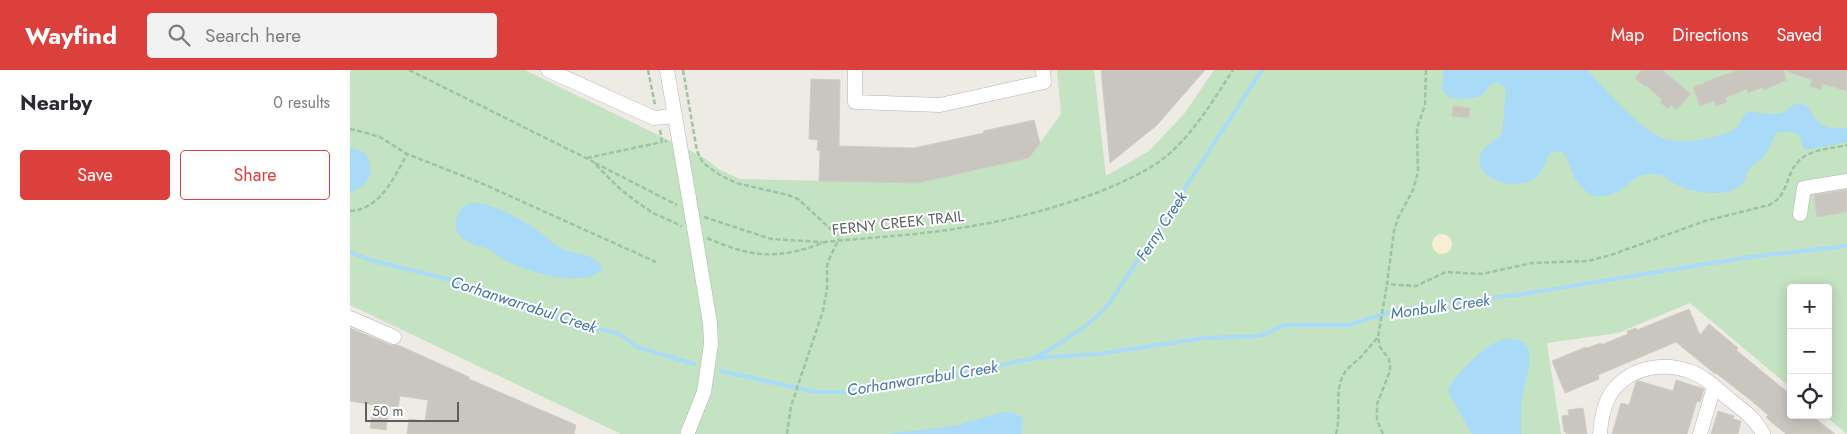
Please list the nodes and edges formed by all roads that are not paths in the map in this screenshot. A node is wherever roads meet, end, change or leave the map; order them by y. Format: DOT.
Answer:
graph roads {
  1 [pos="548,70"];
  2 [pos="666,70"];
  3 [pos="855,70"];
  4 [pos="1043,70"];
  5 [pos="675,116"];
  6 [pos="1847,181"];
  7 [pos="1800,214"];
  8 [pos="350,318"];
  9 [pos="394,337"];
  10 [pos="1714,387"];
  11 [pos="687,433"];
  12 [pos="1600,434"];
  13 [pos="1700,434"];
  14 [pos="1763,434"];
  1 -- 5 [label="street"];
  2 -- 5 [label="street"];
  3 -- 4 [label="street"];
  5 -- 11 [label="street, bridge"];
  6 -- 7 [label="street"];
  8 -- 9 [label="street"];
  10 -- 12 [label="street"];
  10 -- 13 [label="street"];
  10 -- 14 [label="street"];
}
